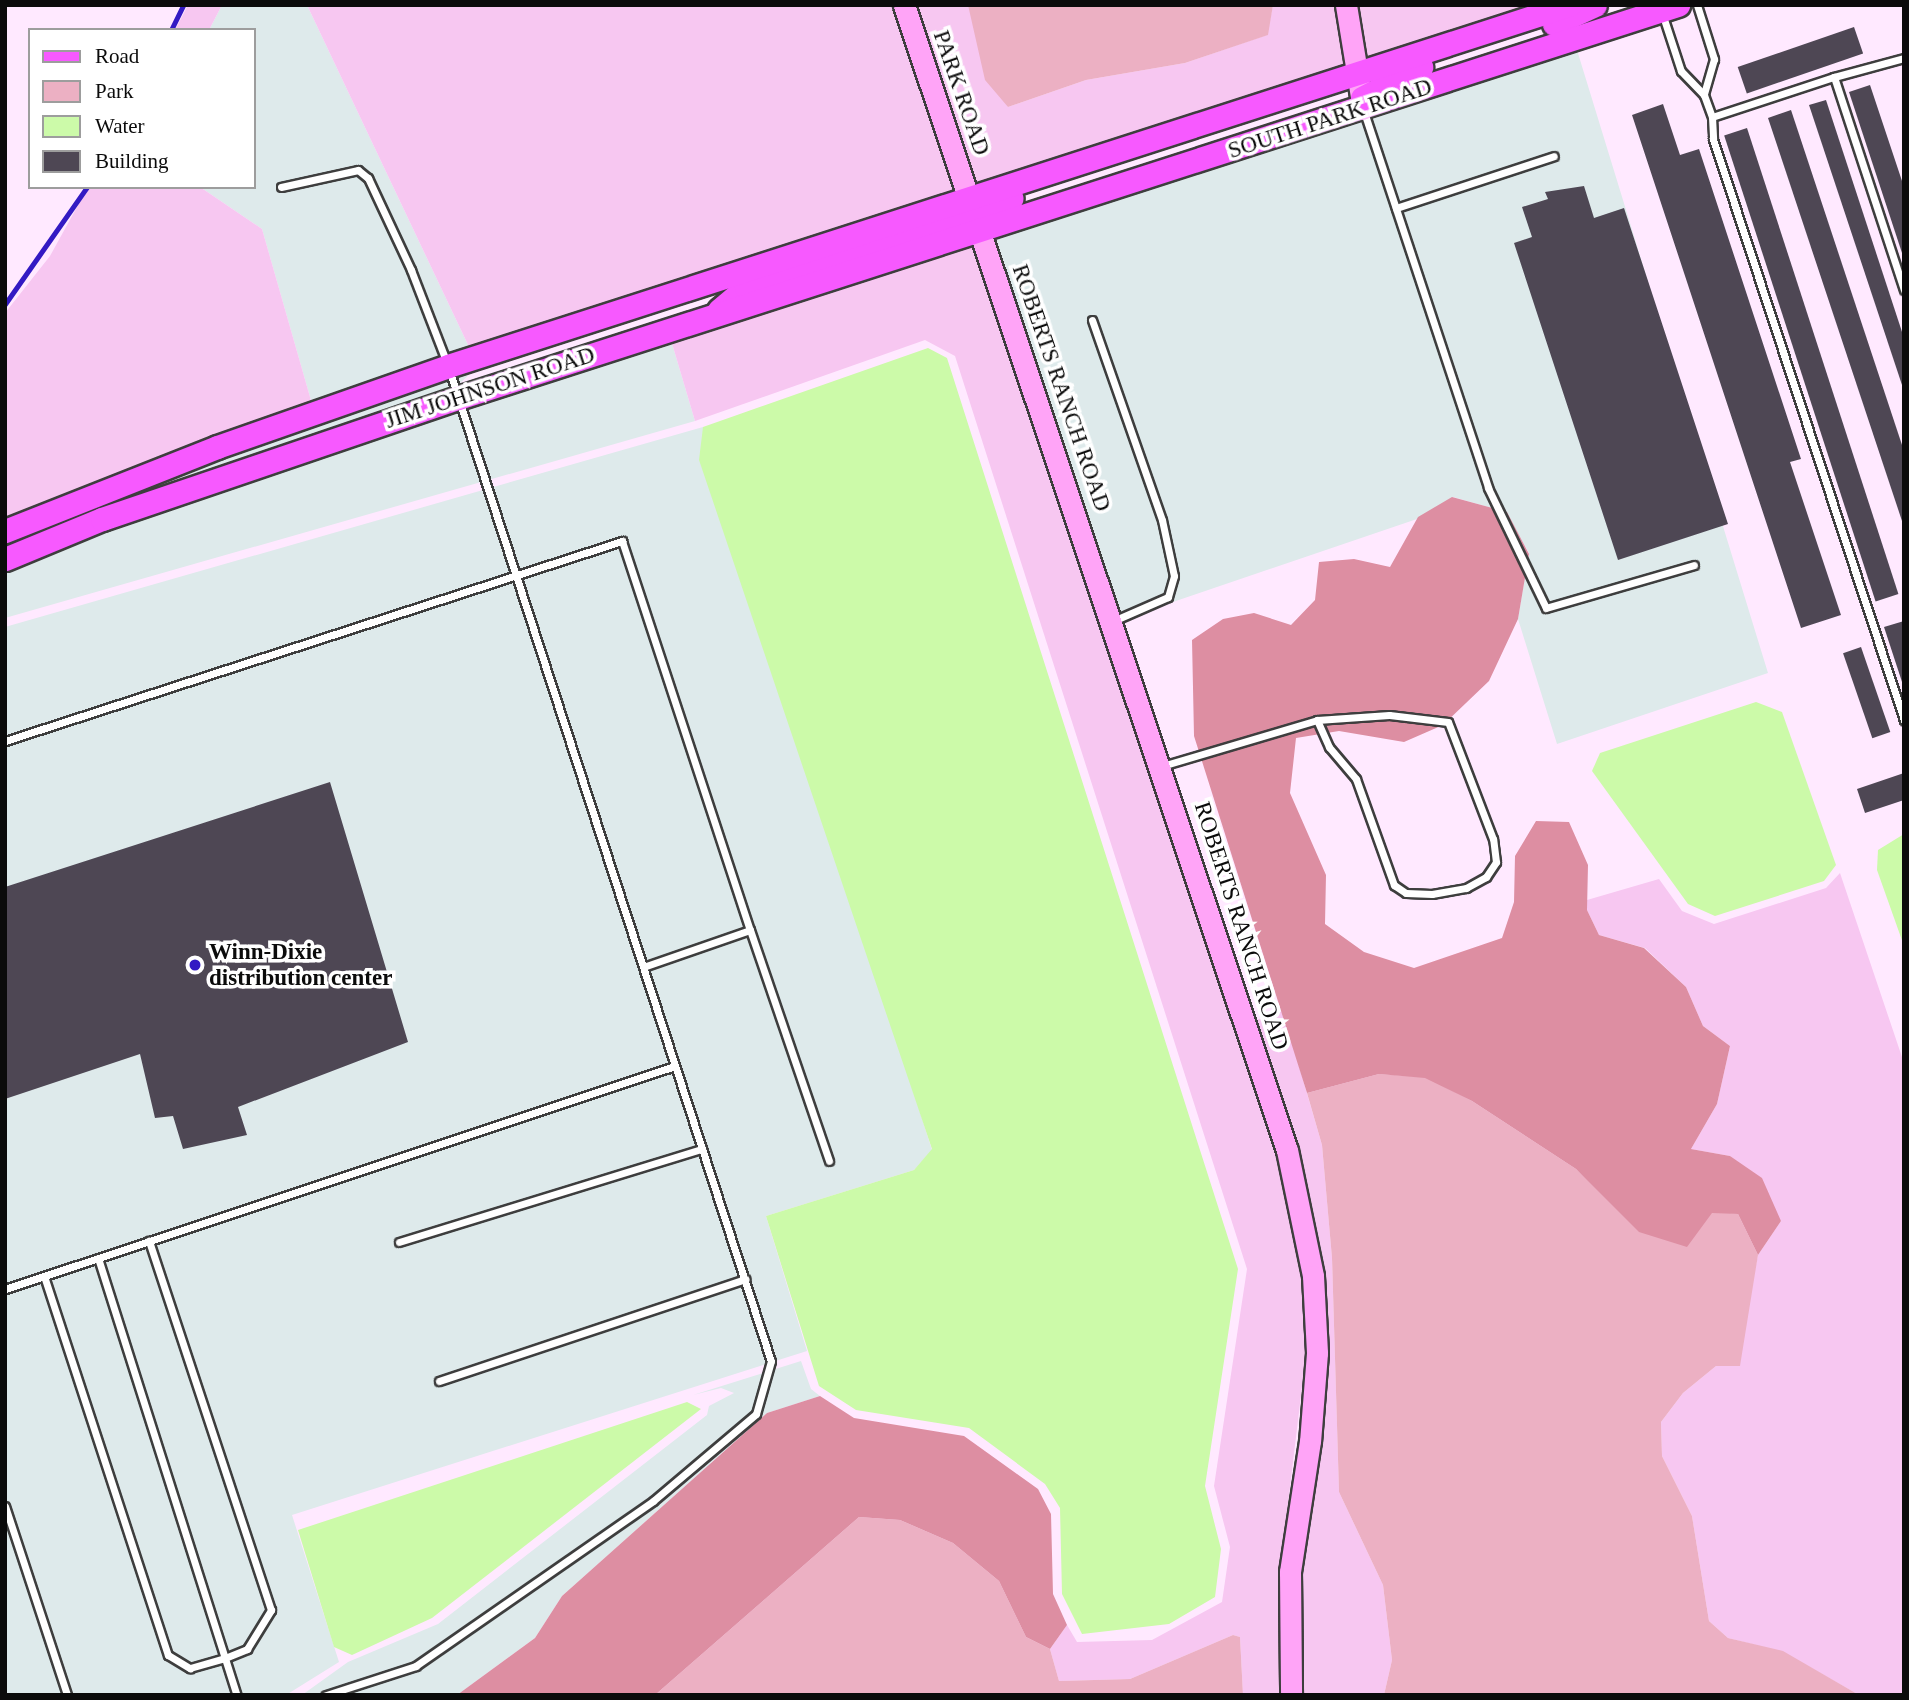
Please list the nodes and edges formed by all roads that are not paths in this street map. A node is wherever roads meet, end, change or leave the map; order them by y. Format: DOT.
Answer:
graph roads {
  1 [pos="904,5"];
  2 [pos="1346,5"];
  3 [pos="1569,5"];
  4 [pos="1595,5"];
  5 [pos="1697,5"];
  6 [pos="1669,7"];
  7 [pos="1904,58"];
  8 [pos="1360,73"];
  9 [pos="1834,77"];
  10 [pos="1704,95"];
  11 [pos="1362,104"];
  12 [pos="1712,117"];
  13 [pos="1554,156"];
  14 [pos="281,187"];
  15 [pos="1396,208"];
  16 [pos="974,214"];
  17 [pos="714,281"];
  18 [pos="1904,290"];
  19 [pos="1092,320"];
  20 [pos="448,366"];
  21 [pos="458,398"];
  22 [pos="5,531"];
  23 [pos="5,559"];
  24 [pos="1694,565"];
  25 [pos="516,575"];
  26 [pos="1113,622"];
  27 [pos="1317,720"];
  28 [pos="1904,720"];
  29 [pos="5,741"];
  30 [pos="1162,766"];
  31 [pos="750,930"];
  32 [pos="643,968"];
  33 [pos="675,1066"];
  34 [pos="702,1149"];
  35 [pos="829,1161"];
  36 [pos="149,1241"];
  37 [pos="399,1242"];
  38 [pos="98,1258"];
  39 [pos="44,1276"];
  40 [pos="744,1279"];
  41 [pos="5,1289"];
  42 [pos="439,1381"];
  43 [pos="5,1506"];
  44 [pos="225,1657"];
  45 [pos="67,1695"];
  46 [pos="237,1695"];
  47 [pos="326,1695"];
  48 [pos="1291,1695"];
  1 -- 16 [label="street, PARK ROAD"];
  2 -- 8 [label="street"];
  3 -- 8 [label="main road, SOUTH PARK ROAD"];
  4 -- 11 [label="main road"];
  5 -- 10 [label="lane"];
  6 -- 10 [label="lane"];
  6 -- 11 [label="main road, SOUTH PARK ROAD"];
  7 -- 9 [label="lane"];
  8 -- 11 [label="street"];
  8 -- 16 [label="main road, SOUTH PARK ROAD"];
  9 -- 12 [label="lane"];
  9 -- 18 [label="lane"];
  10 -- 12 [label="lane"];
  11 -- 15 [label="lane"];
  11 -- 16 [label="main road, SOUTH PARK ROAD"];
  12 -- 28 [label="lane"];
  13 -- 15 [label="lane"];
  14 -- 20 [label="lane"];
  15 -- 24 [label="lane"];
  16 -- 17 [label="main road, JIM JOHNSON ROAD"];
  16 -- 21 [label="main road, JIM JOHNSON ROAD"];
  16 -- 26 [label="street, ROBERTS RANCH ROAD"];
  17 -- 20 [label="main road, JIM JOHNSON ROAD"];
  17 -- 21 [label="main road"];
  19 -- 26 [label="lane"];
  20 -- 21 [label="lane"];
  20 -- 22 [label="main road, JIM JOHNSON ROAD"];
  21 -- 23 [label="main road, JIM JOHNSON ROAD"];
  21 -- 25 [label="lane"];
  25 -- 29 [label="lane"];
  25 -- 31 [label="lane"];
  25 -- 32 [label="lane"];
  26 -- 30 [label="street, ROBERTS RANCH ROAD"];
  27 -- 27 [label="lane"];
  27 -- 30 [label="lane"];
  30 -- 48 [label="street, ROBERTS RANCH ROAD"];
  31 -- 32 [label="lane"];
  31 -- 35 [label="lane"];
  32 -- 33 [label="lane"];
  33 -- 34 [label="lane"];
  33 -- 36 [label="lane"];
  34 -- 37 [label="lane"];
  34 -- 40 [label="lane"];
  36 -- 38 [label="lane"];
  36 -- 44 [label="lane"];
  38 -- 39 [label="lane"];
  38 -- 44 [label="lane"];
  39 -- 41 [label="lane"];
  39 -- 44 [label="lane"];
  40 -- 42 [label="lane"];
  40 -- 47 [label="lane"];
  43 -- 45 [label="lane"];
  44 -- 46 [label="lane"];
}
